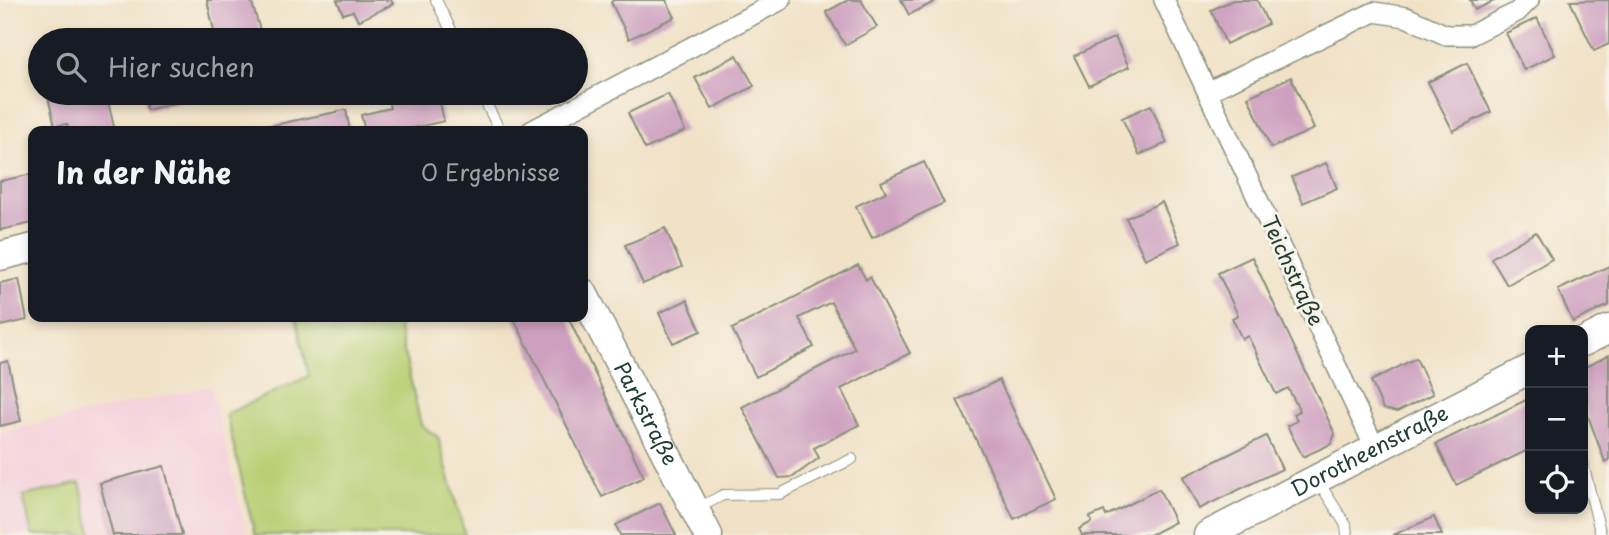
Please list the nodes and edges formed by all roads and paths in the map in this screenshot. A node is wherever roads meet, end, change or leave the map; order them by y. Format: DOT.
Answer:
graph roads {
  1 [pos="436,0"];
  2 [pos="781,0"];
  3 [pos="1164,0"];
  4 [pos="1529,0"];
  5 [pos="450,28"];
  6 [pos="1209,91"];
  7 [pos="588,101"];
  8 [pos="487,105"];
  9 [pos="581,105"];
  10 [pos="498,126"];
  11 [pos="541,126"];
  12 [pos="28,249"];
  13 [pos="0,256"];
  14 [pos="588,303"];
  15 [pos="1609,329"];
  16 [pos="1588,340"];
  17 [pos="1525,372"];
  18 [pos="1376,450"];
  19 [pos="852,459"];
  20 [pos="1317,480"];
  21 [pos="1588,484"];
  22 [pos="695,510"];
  23 [pos="708,535"];
  24 [pos="1208,535"];
  25 [pos="1347,535"];
  26 [pos="1601,535"];
  1 -- 5 [label="lane"];
  2 -- 7 [label="street"];
  3 -- 6 [label="street, Teichstraße"];
  4 -- 6 [label="street"];
  6 -- 18 [label="street, Teichstraße"];
  8 -- 10 [label="lane"];
  9 -- 11 [label="street"];
  12 -- 13 [label="main road"];
  14 -- 22 [label="main road, Parkstraße"];
  15 -- 16 [label="main road"];
  17 -- 18 [label="main road, Dorotheenstraße"];
  18 -- 20 [label="main road, Dorotheenstraße"];
  19 -- 22 [label="lane"];
  20 -- 24 [label="main road, Dorotheenstraße"];
  20 -- 25 [label="lane"];
  21 -- 26 [label="lane"];
  22 -- 23 [label="main road, Parkstraße"];
}
